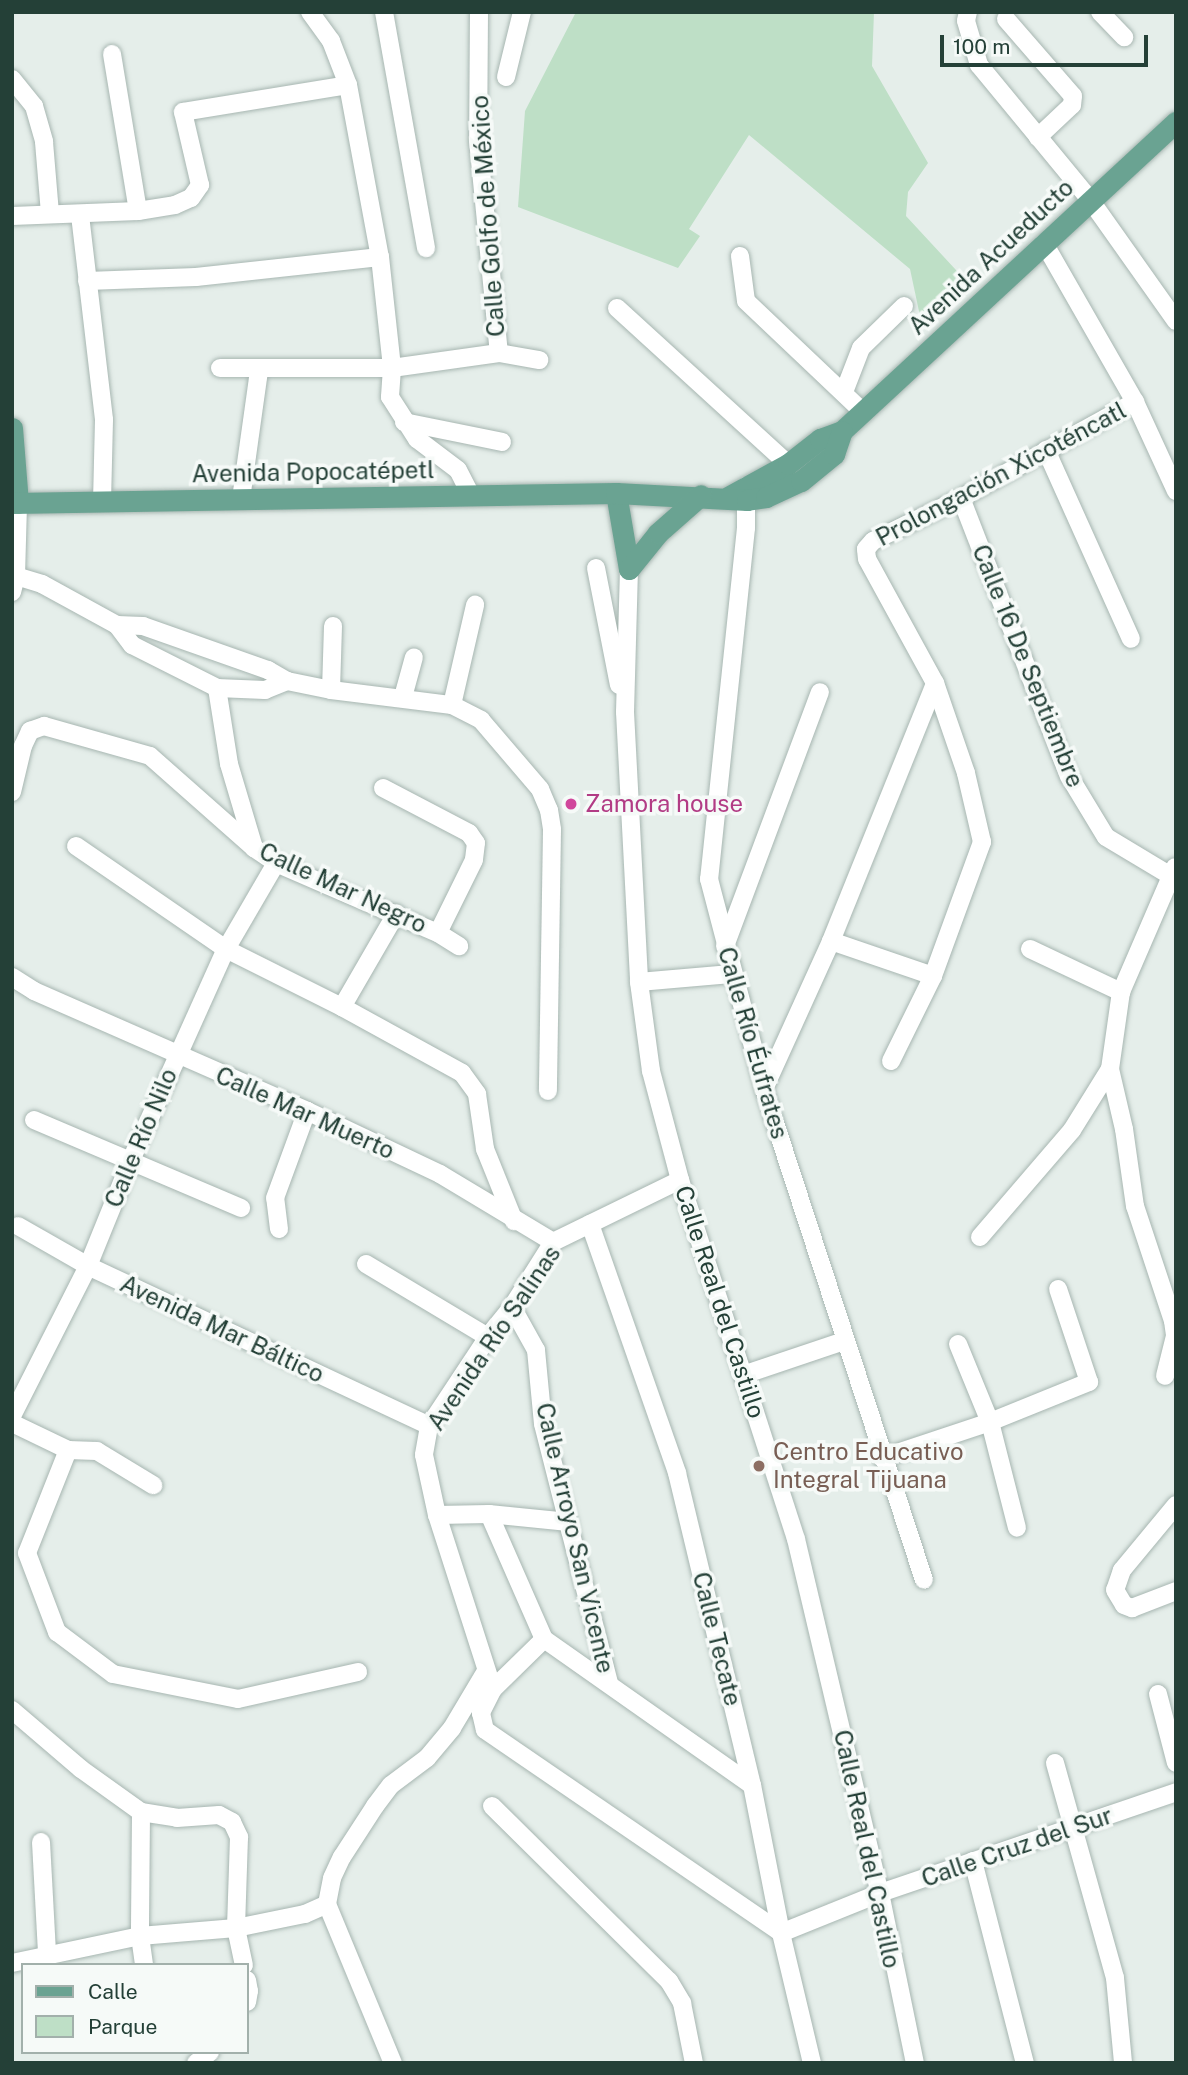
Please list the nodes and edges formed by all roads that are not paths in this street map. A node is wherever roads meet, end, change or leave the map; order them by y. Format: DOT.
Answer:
graph roads {
  1 [pos="310,12"];
  2 [pos="384,12"];
  3 [pos="479,12"];
  4 [pos="522,12"];
  5 [pos="968,12"];
  6 [pos="1100,12"];
  7 [pos="1006,19"];
  8 [pos="1124,37"];
  9 [pos="112,54"];
  10 [pos="506,77"];
  11 [pos="14,85"];
  12 [pos="348,85"];
  13 [pos="1176,122"];
  14 [pos="1038,137"];
  15 [pos="1091,201"];
  16 [pos="138,211"];
  17 [pos="50,213"];
  18 [pos="12,215"];
  19 [pos="80,215"];
  20 [pos="1044,243"];
  21 [pos="426,248"];
  22 [pos="740,256"];
  23 [pos="380,257"];
  24 [pos="87,281"];
  25 [pos="904,306"];
  26 [pos="617,308"];
  27 [pos="1176,321"];
  28 [pos="499,353"];
  29 [pos="539,360"];
  30 [pos="220,368"];
  31 [pos="392,368"];
  32 [pos="259,371"];
  33 [pos="844,392"];
  34 [pos="1135,402"];
  35 [pos="863,412"];
  36 [pos="404,422"];
  37 [pos="12,429"];
  38 [pos="842,431"];
  39 [pos="502,442"];
  40 [pos="1046,450"];
  41 [pos="788,464"];
  42 [pos="1176,491"];
  43 [pos="616,493"];
  44 [pos="740,494"];
  45 [pos="471,495"];
  46 [pos="701,495"];
  47 [pos="961,498"];
  48 [pos="241,499"];
  49 [pos="15,503"];
  50 [pos="103,503"];
  51 [pos="596,568"];
  52 [pos="629,569"];
  53 [pos="14,584"];
  54 [pos="475,605"];
  55 [pos="117,625"];
  56 [pos="333,626"];
  57 [pos="1131,639"];
  58 [pos="414,657"];
  59 [pos="287,681"];
  60 [pos="935,683"];
  61 [pos="217,688"];
  62 [pos="331,690"];
  63 [pos="820,692"];
  64 [pos="404,697"];
  65 [pos="452,705"];
  66 [pos="625,712"];
  67 [pos="383,788"];
  68 [pos="12,792"];
  69 [pos="76,846"];
  70 [pos="254,848"];
  71 [pos="276,863"];
  72 [pos="1173,871"];
  73 [pos="396,914"];
  74 [pos="438,933"];
  75 [pos="831,941"];
  76 [pos="459,946"];
  77 [pos="725,946"];
  78 [pos="226,949"];
  79 [pos="1030,949"];
  80 [pos="731,974"];
  81 [pos="933,976"];
  82 [pos="12,977"];
  83 [pos="639,982"];
  84 [pos="1121,992"];
  85 [pos="342,1007"];
  86 [pos="176,1055"];
  87 [pos="891,1061"];
  88 [pos="1110,1069"];
  89 [pos="764,1088"];
  90 [pos="548,1091"];
  91 [pos="307,1111"];
  92 [pos="34,1120"];
  93 [pos="131,1160"];
  94 [pos="680,1180"];
  95 [pos="241,1208"];
  96 [pos="514,1221"];
  97 [pos="590,1224"];
  98 [pos="19,1226"];
  99 [pos="278,1229"];
  100 [pos="980,1237"];
  101 [pos="553,1242"];
  102 [pos="366,1264"];
  103 [pos="88,1266"];
  104 [pos="1058,1289"];
  105 [pos="512,1307"];
  106 [pos="488,1337"];
  107 [pos="845,1341"];
  108 [pos="958,1344"];
  109 [pos="743,1375"];
  110 [pos="1165,1376"];
  111 [pos="12,1416"];
  112 [pos="990,1422"];
  113 [pos="12,1423"];
  114 [pos="429,1426"];
  115 [pos="68,1450"];
  116 [pos="882,1458"];
  117 [pos="153,1485"];
  118 [pos="1176,1505"];
  119 [pos="489,1514"];
  120 [pos="437,1515"];
  121 [pos="569,1522"];
  122 [pos="1017,1528"];
  123 [pos="20,1551"];
  124 [pos="923,1580"];
  125 [pos="1176,1591"];
  126 [pos="544,1639"];
  127 [pos="486,1671"];
  128 [pos="358,1672"];
  129 [pos="609,1683"];
  130 [pos="493,1689"];
  131 [pos="1158,1694"];
  132 [pos="12,1710"];
  133 [pos="1055,1762"];
  134 [pos="1176,1762"];
  135 [pos="752,1785"];
  136 [pos="1176,1792"];
  137 [pos="492,1806"];
  138 [pos="141,1812"];
  139 [pos="1074,1828"];
  140 [pos="41,1842"];
  141 [pos="973,1861"];
  142 [pos="880,1893"];
  143 [pos="327,1904"];
  144 [pos="236,1928"];
  145 [pos="781,1933"];
  146 [pos="140,1936"];
  147 [pos="47,1954"];
  148 [pos="12,1963"];
  149 [pos="144,1963"];
  150 [pos="244,1963"];
  151 [pos="393,2063"];
  152 [pos="694,2063"];
  153 [pos="812,2063"];
  154 [pos="915,2063"];
  155 [pos="1025,2063"];
  156 [pos="1124,2063"];
  1 -- 12 [label="street"];
  2 -- 21 [label="street"];
  3 -- 28 [label="street, Calle Golfo de México"];
  4 -- 10 [label="street"];
  5 -- 14 [label="street"];
  6 -- 8 [label="street"];
  7 -- 14 [label="street"];
  9 -- 16 [label="street"];
  11 -- 17 [label="street"];
  12 -- 16 [label="street"];
  12 -- 23 [label="street"];
  13 -- 15 [label="main road, Avenida Acueducto"];
  14 -- 15 [label="street"];
  15 -- 20 [label="main road, Avenida Acueducto"];
  15 -- 27 [label="street"];
  16 -- 19 [label="street"];
  17 -- 18 [label="street"];
  17 -- 19 [label="street"];
  19 -- 24 [label="street"];
  20 -- 34 [label="street"];
  20 -- 35 [label="main road, Avenida Acueducto"];
  22 -- 33 [label="street"];
  23 -- 24 [label="street"];
  23 -- 31 [label="street"];
  24 -- 50 [label="street"];
  25 -- 33 [label="street"];
  26 -- 41 [label="street"];
  28 -- 29 [label="street"];
  28 -- 31 [label="street, Calle Golfo de México"];
  30 -- 32 [label="street, Calle Golfo de México"];
  31 -- 32 [label="street, Calle Golfo de México"];
  31 -- 36 [label="street"];
  32 -- 48 [label="street"];
  33 -- 35 [label="street"];
  34 -- 40 [label="street, Prolongación Xicoténcatl"];
  34 -- 42 [label="street"];
  35 -- 38 [label="main road, Avenida Acueducto"];
  36 -- 39 [label="street"];
  36 -- 45 [label="street"];
  37 -- 49 [label="main road"];
  38 -- 41 [label="main road, Avenida Acueducto"];
  38 -- 44 [label="main road, Avenida Acueducto"];
  40 -- 47 [label="street, Prolongación Xicoténcatl"];
  40 -- 57 [label="street"];
  41 -- 44 [label="main road, Avenida Acueducto"];
  43 -- 45 [label="main road, Avenida Popocatépetl"];
  43 -- 46 [label="main road, Avenida Acueducto"];
  43 -- 52 [label="main road"];
  44 -- 46 [label="main road, Avenida Acueducto"];
  44 -- 77 [label="street, Calle Río Éufrates"];
  45 -- 48 [label="main road, Avenida Popocatépetl"];
  46 -- 52 [label="main road"];
  47 -- 60 [label="street, Prolongación Xicoténcatl"];
  47 -- 72 [label="street, Calle 16 De Septiembre"];
  48 -- 50 [label="main road, Avenida Popocatépetl"];
  49 -- 50 [label="main road, Avenida Popocatépetl"];
  49 -- 53 [label="street"];
  51 -- 66 [label="street"];
  52 -- 66 [label="street, Calle Real del Castillo"];
  53 -- 55 [label="street"];
  54 -- 65 [label="street"];
  55 -- 59 [label="street"];
  55 -- 61 [label="street"];
  56 -- 62 [label="street"];
  58 -- 64 [label="street"];
  59 -- 61 [label="street"];
  59 -- 62 [label="street"];
  60 -- 75 [label="street"];
  60 -- 81 [label="street, Prolongación Xicoténcatl"];
  61 -- 70 [label="street"];
  62 -- 64 [label="street"];
  63 -- 77 [label="street"];
  64 -- 65 [label="street"];
  65 -- 90 [label="street"];
  66 -- 83 [label="street, Calle Real del Castillo"];
  67 -- 74 [label="street"];
  68 -- 70 [label="street, Calle Mar Negro"];
  69 -- 78 [label="street"];
  70 -- 71 [label="street, Calle Mar Negro"];
  71 -- 73 [label="street, Calle Mar Negro"];
  71 -- 78 [label="street, Calle Río Nilo"];
  72 -- 84 [label="street"];
  73 -- 74 [label="street, Calle Mar Negro"];
  73 -- 85 [label="street"];
  74 -- 76 [label="street, Calle Mar Negro"];
  75 -- 81 [label="street"];
  75 -- 89 [label="street"];
  77 -- 80 [label="street, Calle Río Éufrates"];
  78 -- 85 [label="street"];
  78 -- 86 [label="street, Calle Río Nilo"];
  79 -- 84 [label="street"];
  80 -- 83 [label="street"];
  80 -- 89 [label="street, Calle Río Éufrates"];
  81 -- 87 [label="street, Prolongación Xicoténcatl"];
  82 -- 86 [label="street, Calle Mar Muerto"];
  83 -- 94 [label="street, Calle Real del Castillo"];
  84 -- 88 [label="street"];
  85 -- 96 [label="street"];
  86 -- 91 [label="street, Calle Mar Muerto"];
  86 -- 93 [label="street, Calle Río Nilo"];
  88 -- 100 [label="street"];
  88 -- 110 [label="street"];
  89 -- 107 [label="street, Calle Río Éufrates"];
  91 -- 96 [label="street, Calle Mar Muerto"];
  91 -- 99 [label="street"];
  92 -- 93 [label="street"];
  93 -- 95 [label="street"];
  93 -- 103 [label="street, Calle Río Nilo"];
  94 -- 97 [label="street, Avenida Río Salinas"];
  94 -- 109 [label="street, Calle Real del Castillo"];
  96 -- 101 [label="street, Calle Mar Muerto"];
  97 -- 101 [label="street, Avenida Río Salinas"];
  97 -- 135 [label="street, Calle Tecate"];
  98 -- 103 [label="street, Avenida Mar Báltico"];
  101 -- 105 [label="street, Avenida Río Salinas"];
  102 -- 106 [label="street"];
  103 -- 111 [label="street, Calle Río Nilo"];
  103 -- 114 [label="street, Avenida Mar Báltico"];
  104 -- 112 [label="street"];
  105 -- 106 [label="street, Avenida Río Salinas"];
  105 -- 121 [label="street, Calle Arroyo San Vicente"];
  106 -- 114 [label="street, Avenida Río Salinas"];
  107 -- 109 [label="street"];
  107 -- 116 [label="street, Calle Río Éufrates"];
  108 -- 112 [label="street"];
  109 -- 142 [label="street, Calle Real del Castillo"];
  112 -- 116 [label="street"];
  112 -- 122 [label="street"];
  113 -- 115 [label="street"];
  114 -- 120 [label="street, Avenida Río Salinas"];
  115 -- 117 [label="street"];
  115 -- 123 [label="street"];
  116 -- 124 [label="street, Calle Río Éufrates"];
  118 -- 125 [label="street"];
  119 -- 120 [label="street"];
  119 -- 121 [label="street"];
  119 -- 126 [label="street"];
  120 -- 127 [label="street, Avenida Río Salinas"];
  121 -- 129 [label="street, Calle Arroyo San Vicente"];
  123 -- 128 [label="street"];
  126 -- 129 [label="street"];
  126 -- 130 [label="street"];
  127 -- 130 [label="street, Avenida Río Salinas"];
  127 -- 143 [label="street"];
  129 -- 135 [label="street, Calle Arroyo San Vicente"];
  130 -- 145 [label="street"];
  131 -- 134 [label="street"];
  132 -- 138 [label="street"];
  133 -- 139 [label="street"];
  135 -- 145 [label="street, Calle Tecate"];
  136 -- 139 [label="street, Calle Cruz del Sur"];
  137 -- 152 [label="street"];
  138 -- 144 [label="street"];
  138 -- 146 [label="street"];
  139 -- 141 [label="street, Calle Cruz del Sur"];
  139 -- 156 [label="street"];
  140 -- 147 [label="street"];
  141 -- 142 [label="street, Calle Cruz del Sur"];
  141 -- 155 [label="street"];
  142 -- 145 [label="street, Calle Cruz del Sur"];
  142 -- 154 [label="street, Calle Real del Castillo"];
  143 -- 144 [label="street"];
  143 -- 151 [label="street"];
  144 -- 146 [label="street"];
  144 -- 150 [label="street"];
  145 -- 153 [label="street, Calle Tecate"];
  146 -- 147 [label="street"];
  146 -- 149 [label="street"];
  147 -- 148 [label="street"];
}
